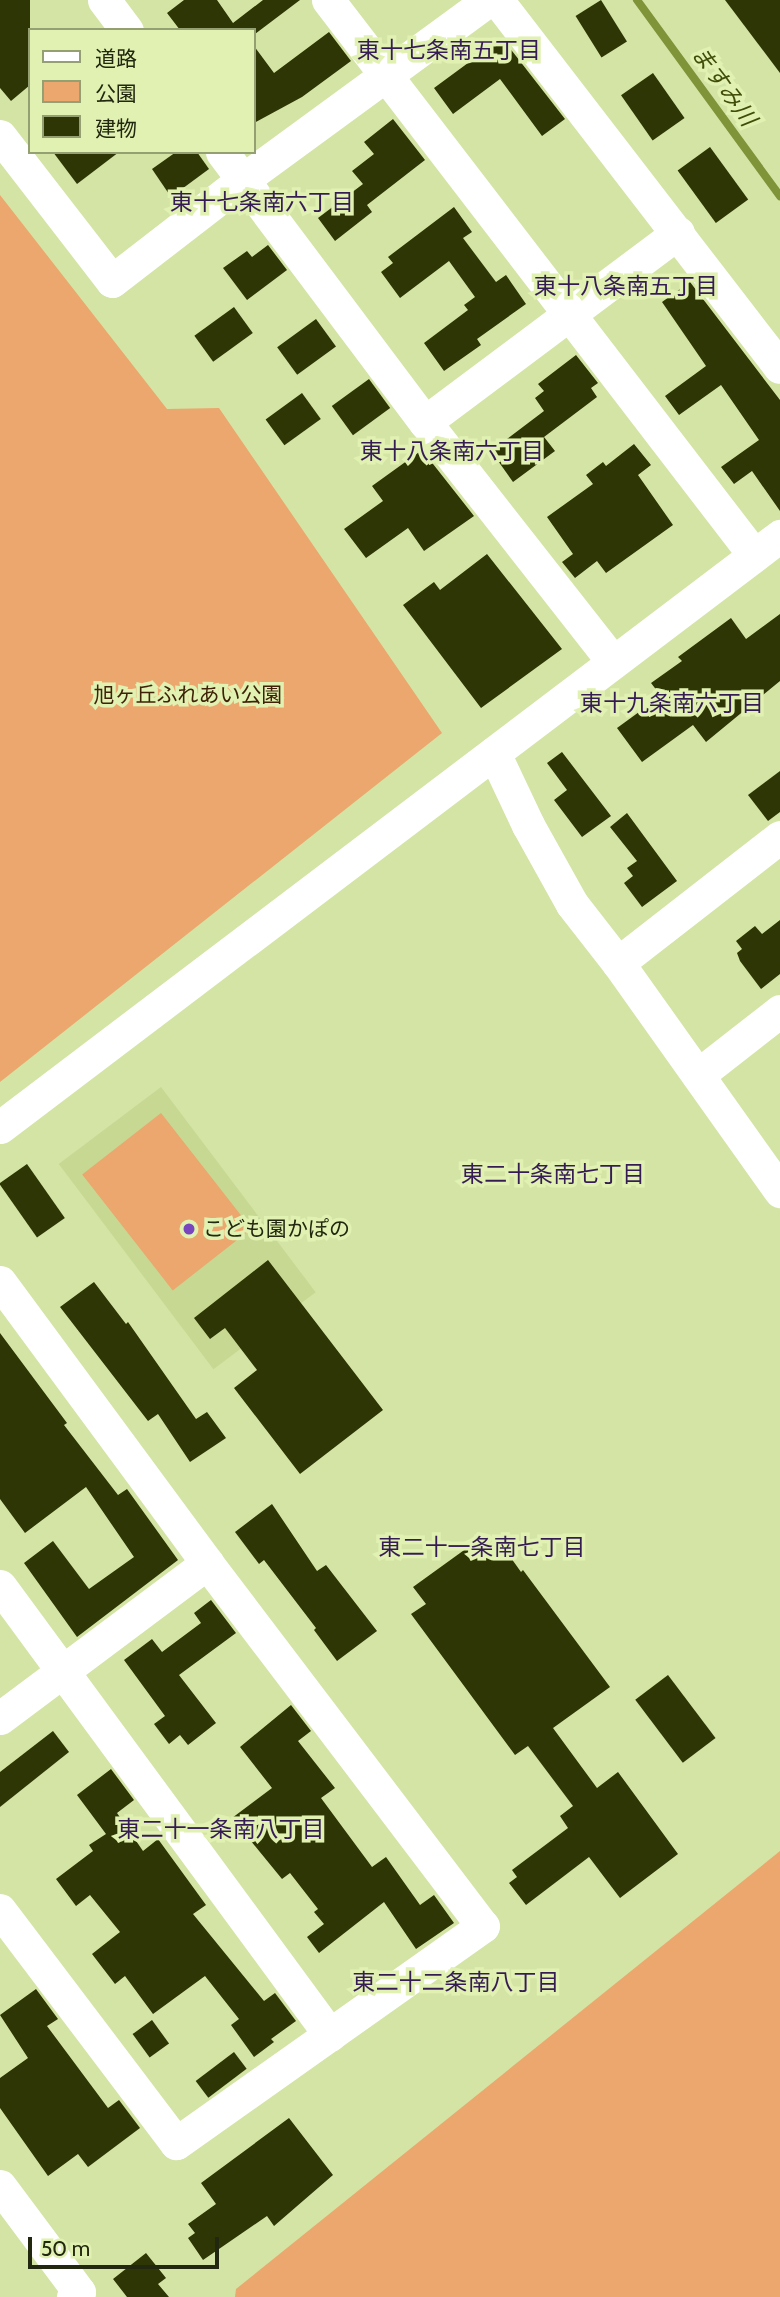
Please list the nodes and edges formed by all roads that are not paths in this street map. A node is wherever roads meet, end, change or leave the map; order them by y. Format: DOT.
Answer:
graph roads {
  1 [pos="104,0"];
  2 [pos="328,0"];
  3 [pos="489,0"];
  4 [pos="497,0"];
  5 [pos="125,28"];
  6 [pos="385,74"];
  7 [pos="0,136"];
  8 [pos="224,154"];
  9 [pos="244,179"];
  10 [pos="678,233"];
  11 [pos="571,314"];
  12 [pos="780,367"];
  13 [pos="425,422"];
  14 [pos="772,546"];
  15 [pos="614,662"];
  16 [pos="494,753"];
  17 [pos="780,837"];
  18 [pos="618,963"];
  19 [pos="780,1011"];
  20 [pos="698,1075"];
  21 [pos="0,1127"];
  22 [pos="780,1191"];
  23 [pos="0,1282"];
  24 [pos="206,1563"];
  25 [pos="0,1586"];
  26 [pos="63,1670"];
  27 [pos="0,1717"];
  28 [pos="0,1910"];
  29 [pos="330,2035"];
  30 [pos="0,2186"];
  31 [pos="73,2297"];
  1 -- 5 [label="street"];
  2 -- 6 [label="street"];
  3 -- 6 [label="street"];
  4 -- 10 [label="street"];
  6 -- 9 [label="street"];
  6 -- 11 [label="street"];
  7 -- 9 [label="street"];
  8 -- 9 [label="street"];
  9 -- 13 [label="street"];
  10 -- 11 [label="street"];
  10 -- 12 [label="street"];
  11 -- 13 [label="street"];
  11 -- 14 [label="street"];
  13 -- 15 [label="street"];
  14 -- 15 [label="street"];
  15 -- 16 [label="street"];
  16 -- 18 [label="street"];
  16 -- 21 [label="street"];
  17 -- 18 [label="street"];
  18 -- 20 [label="street"];
  19 -- 20 [label="street"];
  20 -- 22 [label="street"];
  23 -- 24 [label="street"];
  24 -- 26 [label="street"];
  24 -- 29 [label="street"];
  25 -- 26 [label="street"];
  26 -- 27 [label="street"];
  26 -- 29 [label="street"];
  28 -- 29 [label="street"];
  30 -- 31 [label="street"];
}
